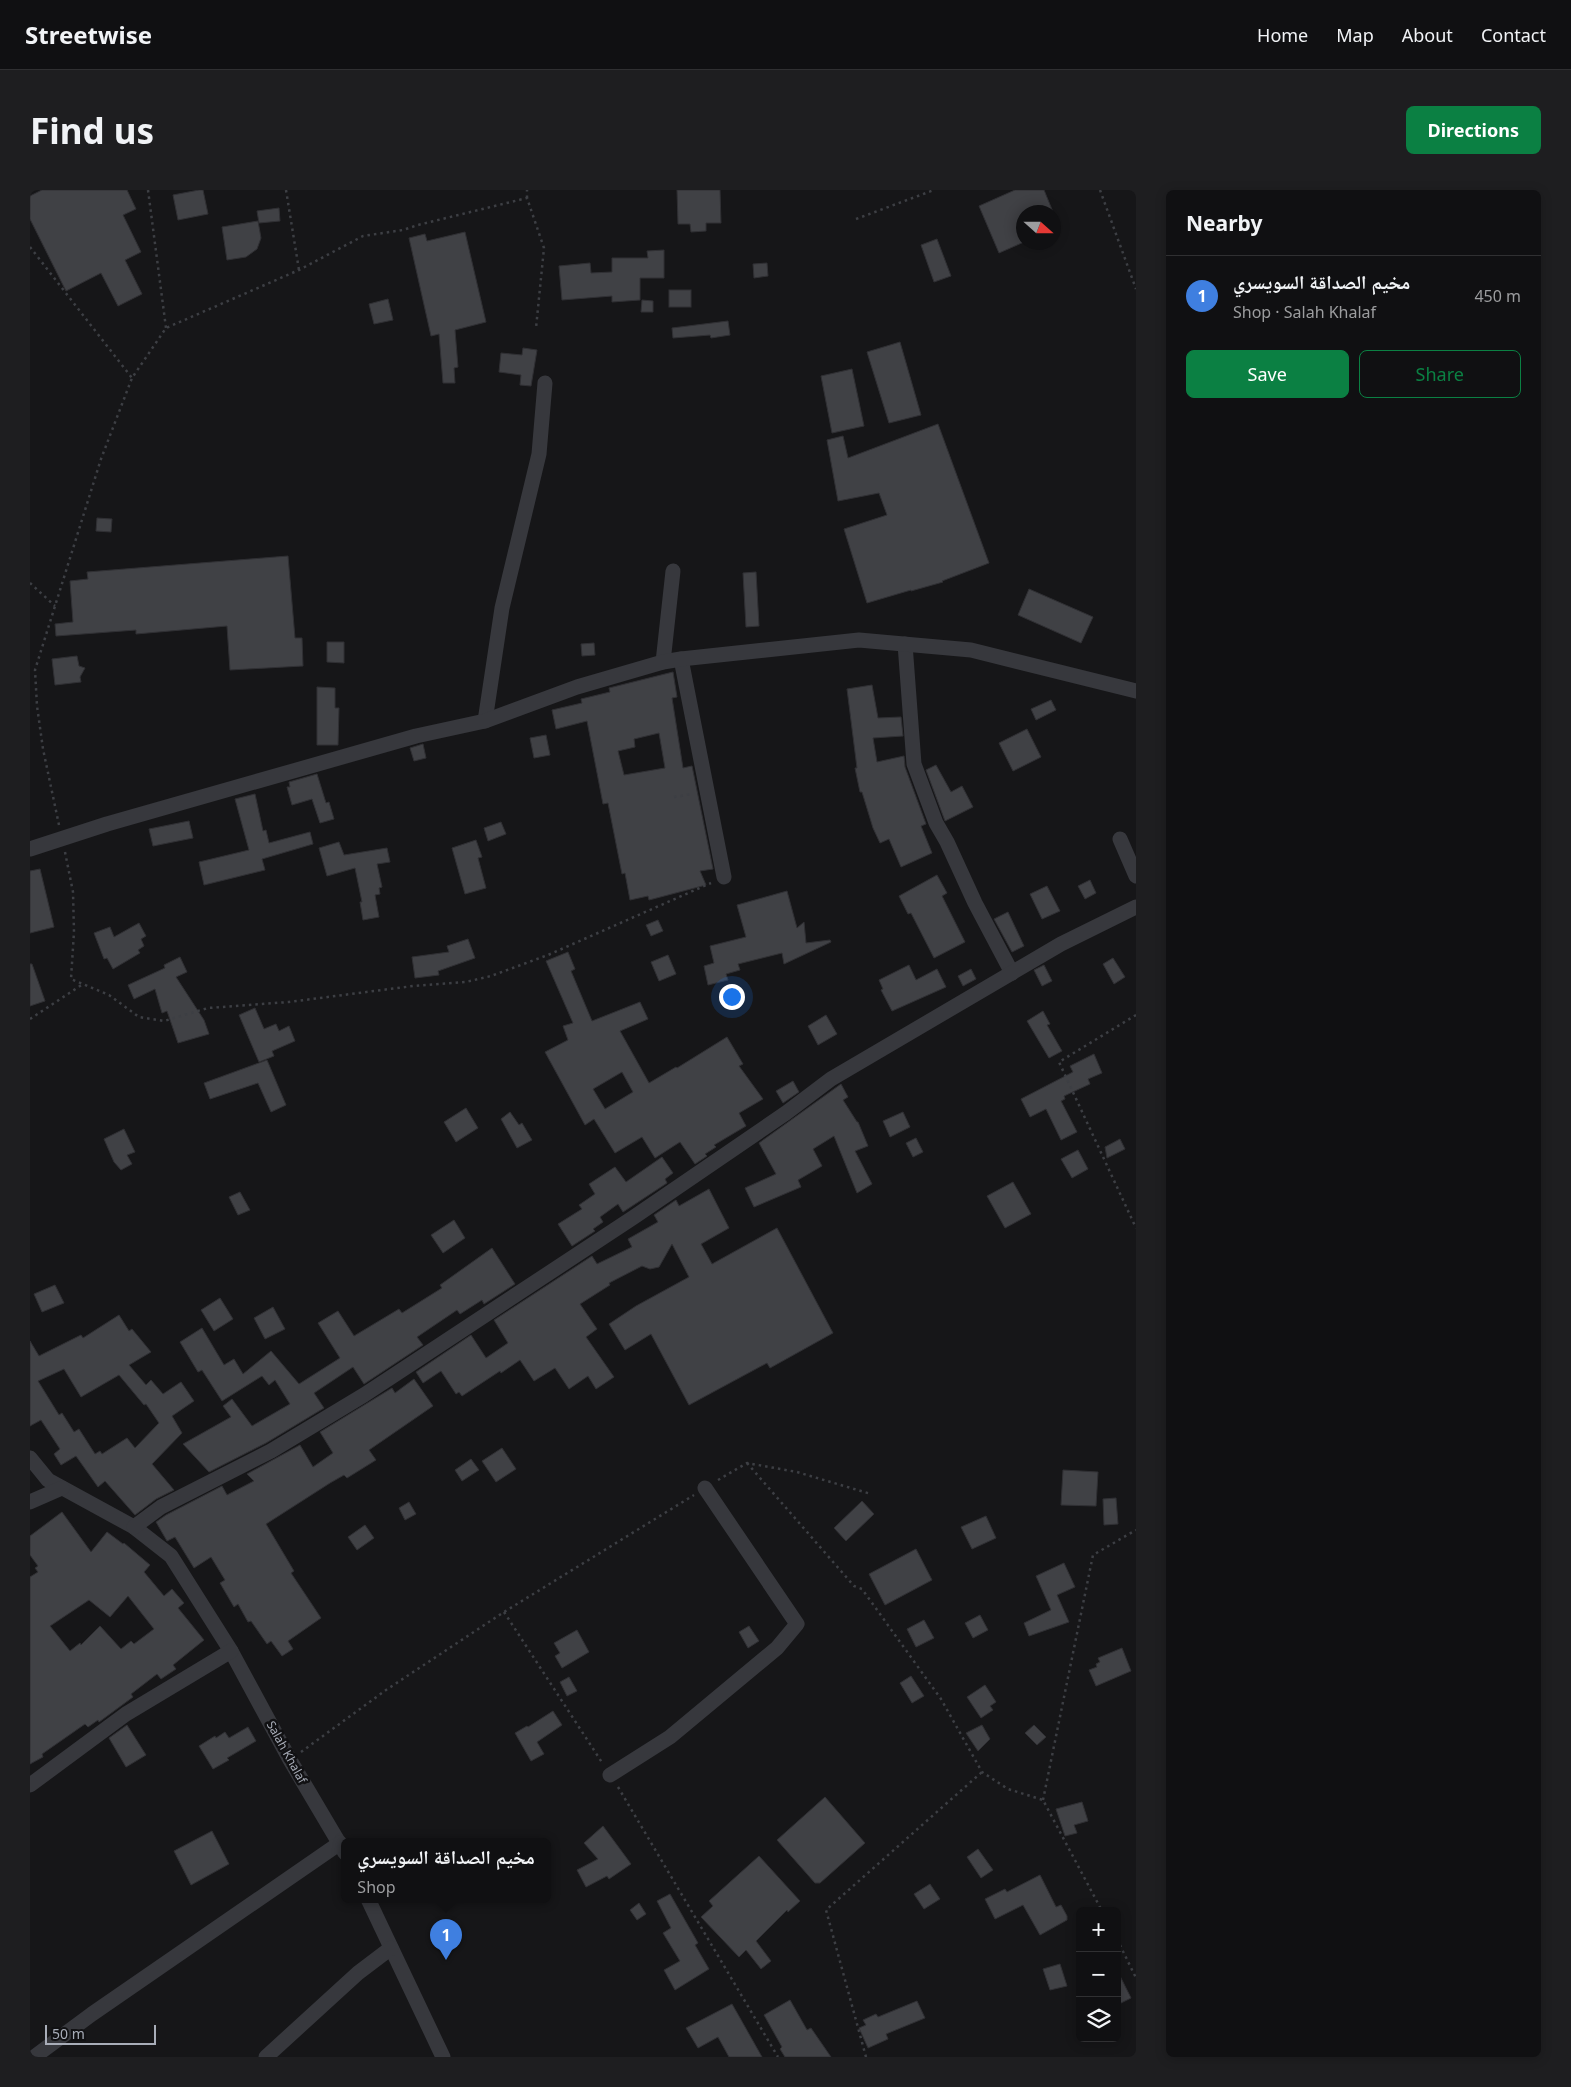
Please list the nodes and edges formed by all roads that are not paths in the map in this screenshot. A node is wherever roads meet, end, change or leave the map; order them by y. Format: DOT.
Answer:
graph roads {
  1 [pos="545,383"];
  2 [pos="674,571"];
  3 [pos="905,644"];
  4 [pos="681,659"];
  5 [pos="663,662"];
  6 [pos="1136,691"];
  7 [pos="485,721"];
  8 [pos="1120,839"];
  9 [pos="30,849"];
  10 [pos="1136,876"];
  11 [pos="724,877"];
  12 [pos="1136,907"];
  13 [pos="1012,973"];
  14 [pos="30,1458"];
  15 [pos="62,1488"];
  16 [pos="705,1488"];
  17 [pos="30,1502"];
  18 [pos="134,1527"];
  19 [pos="231,1651"];
  20 [pos="610,1775"];
  21 [pos="30,1785"];
  22 [pos="341,1846"];
  23 [pos="341,1849"];
  24 [pos="370,1903"];
  25 [pos="391,1948"];
  26 [pos="34,2057"];
  27 [pos="266,2057"];
  28 [pos="443,2057"];
  1 -- 7 [label="street"];
  2 -- 5 [label="street"];
  3 -- 4 [label="street"];
  3 -- 6 [label="street"];
  3 -- 13 [label="street"];
  4 -- 5 [label="street"];
  4 -- 11 [label="street"];
  5 -- 7 [label="street"];
  7 -- 9 [label="street"];
  8 -- 10 [label="street"];
  12 -- 13 [label="street"];
  13 -- 18 [label="street"];
  14 -- 15 [label="street, Salah Khalaf"];
  15 -- 17 [label="street"];
  15 -- 18 [label="street, Salah Khalaf"];
  16 -- 20 [label="street"];
  18 -- 19 [label="street, Salah Khalaf"];
  19 -- 21 [label="street"];
  19 -- 22 [label="street, Salah Khalaf"];
  23 -- 26 [label="street"];
  24 -- 25 [label="street"];
  25 -- 27 [label="street"];
  25 -- 28 [label="street"];
}
